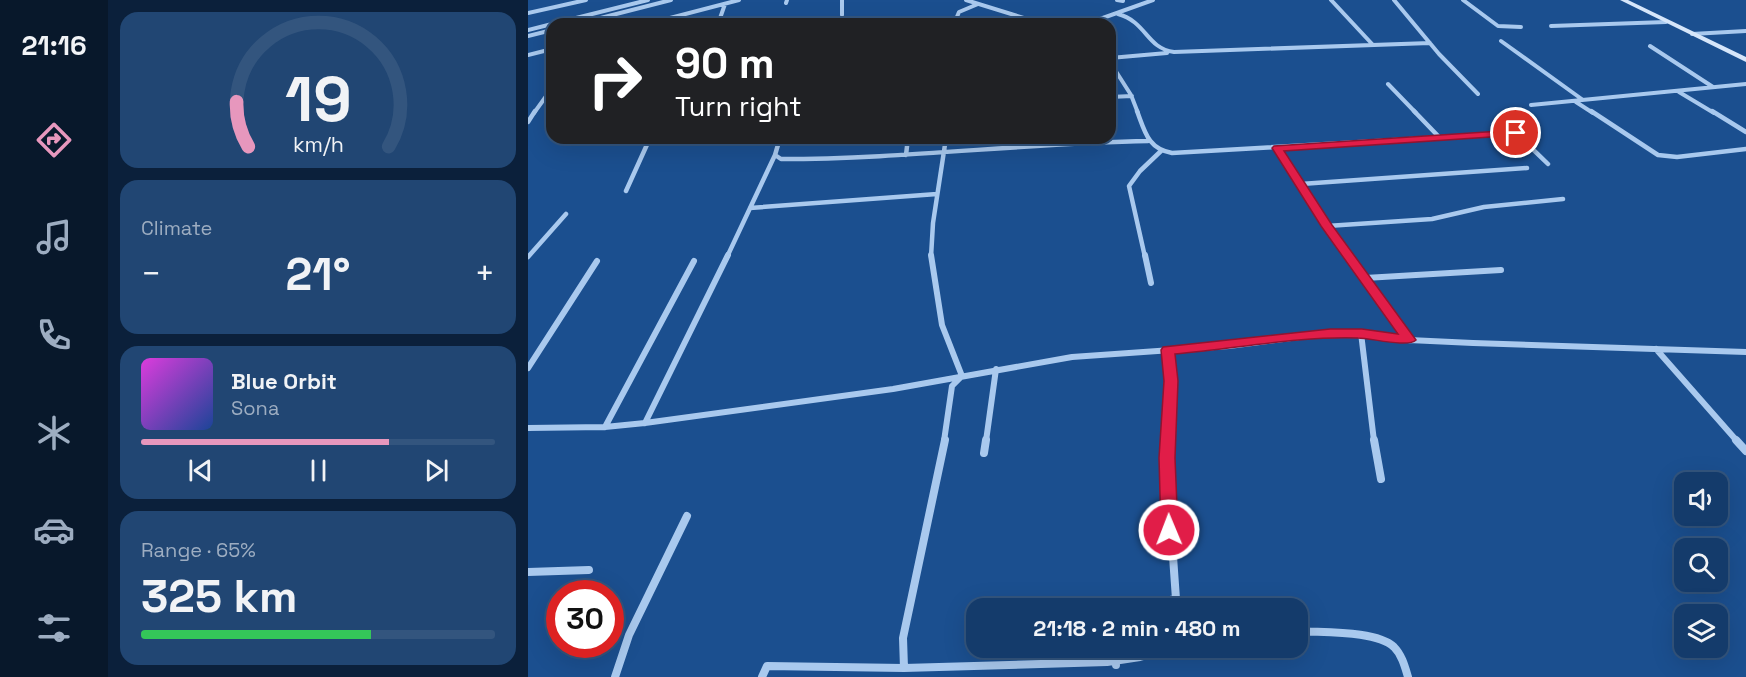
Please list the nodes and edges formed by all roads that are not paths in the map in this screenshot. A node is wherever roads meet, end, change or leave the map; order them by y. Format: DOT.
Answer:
graph roads {
  1 [pos="586,0"];
  2 [pos="648,0"];
  3 [pos="671,0"];
  4 [pos="739,0"];
  5 [pos="842,0"];
  6 [pos="966,0"];
  7 [pos="1117,0"];
  8 [pos="1153,0"];
  9 [pos="1331,0"];
  10 [pos="1394,0"];
  11 [pos="1463,0"];
  12 [pos="1623,0"];
  13 [pos="1123,2"];
  14 [pos="978,3"];
  15 [pos="725,4"];
  16 [pos="528,13"];
  17 [pos="1118,14"];
  18 [pos="842,15"];
  19 [pos="576,18"];
  20 [pos="600,18"];
  21 [pos="670,18"];
  22 [pos="720,18"];
  23 [pos="955,18"];
  24 [pos="1024,18"];
  25 [pos="1105,18"];
  26 [pos="1666,22"];
  27 [pos="546,26"];
  28 [pos="1551,26"];
  29 [pos="1521,27"];
  30 [pos="528,30"];
  31 [pos="1746,31"];
  32 [pos="546,32"];
  33 [pos="1692,34"];
  34 [pos="528,36"];
  35 [pos="1501,41"];
  36 [pos="1430,43"];
  37 [pos="1373,45"];
  38 [pos="1650,46"];
  39 [pos="546,50"];
  40 [pos="1173,52"];
  41 [pos="528,55"];
  42 [pos="1116,59"];
  43 [pos="1746,60"];
  44 [pos="1116,70"];
  45 [pos="1388,84"];
  46 [pos="1746,84"];
  47 [pos="1714,88"];
  48 [pos="1678,92"];
  49 [pos="1478,94"];
  50 [pos="546,96"];
  51 [pos="1132,96"];
  52 [pos="1116,97"];
  53 [pos="1576,101"];
  54 [pos="1584,101"];
  55 [pos="1531,105"];
  56 [pos="528,122"];
  57 [pos="1746,132"];
  58 [pos="1440,138"];
  59 [pos="1148,141"];
  60 [pos="1116,142"];
  61 [pos="647,144"];
  62 [pos="778,144"];
  63 [pos="907,144"];
  64 [pos="945,144"];
  65 [pos="1065,144"];
  66 [pos="1277,148"];
  67 [pos="1746,149"];
  68 [pos="1161,151"];
  69 [pos="944,153"];
  70 [pos="775,155"];
  71 [pos="906,155"];
  72 [pos="1548,164"];
  73 [pos="1527,168"];
  74 [pos="1301,184"];
  75 [pos="626,191"];
  76 [pos="937,194"];
  77 [pos="1563,200"];
  78 [pos="750,208"];
  79 [pos="566,214"];
  80 [pos="1327,226"];
  81 [pos="528,257"];
  82 [pos="597,261"];
  83 [pos="694,261"];
  84 [pos="1501,270"];
  85 [pos="1365,278"];
  86 [pos="1151,283"];
  87 [pos="1362,333"];
  88 [pos="1409,340"];
  89 [pos="1656,349"];
  90 [pos="1168,350"];
  91 [pos="1746,352"];
  92 [pos="528,368"];
  93 [pos="996,369"];
  94 [pos="962,376"];
  95 [pos="645,423"];
  96 [pos="605,427"];
  97 [pos="528,428"];
  98 [pos="1746,451"];
  99 [pos="984,453"];
  100 [pos="1381,479"];
  101 [pos="687,516"];
  102 [pos="589,570"];
  103 [pos="528,572"];
  104 [pos="1176,598"];
  105 [pos="1308,632"];
  106 [pos="1116,658"];
  107 [pos="1139,658"];
  108 [pos="1116,665"];
  109 [pos="904,668"];
  110 [pos="615,677"];
  111 [pos="762,677"];
  112 [pos="1408,677"];
  1 -- 16 [label="street"];
  2 -- 19 [label="street"];
  3 -- 20 [label="street"];
  4 -- 15 [label="street"];
  5 -- 18 [label="street"];
  6 -- 14 [label="street"];
  7 -- 13 [label="street"];
  8 -- 17 [label="street"];
  9 -- 37 [label="street"];
  10 -- 36 [label="street"];
  11 -- 29 [label="street"];
  12 -- 26 [label="street"];
  14 -- 23 [label="street"];
  14 -- 24 [label="street"];
  15 -- 21 [label="street"];
  15 -- 22 [label="street"];
  17 -- 25 [label="street"];
  17 -- 40 [label="street"];
  26 -- 28 [label="street"];
  26 -- 33 [label="street"];
  27 -- 30 [label="street"];
  31 -- 33 [label="street"];
  32 -- 34 [label="street"];
  33 -- 43 [label="street"];
  35 -- 54 [label="street"];
  36 -- 37 [label="street"];
  36 -- 49 [label="street"];
  37 -- 40 [label="street"];
  38 -- 47 [label="street"];
  39 -- 41 [label="street"];
  40 -- 42 [label="street"];
  44 -- 51 [label="street"];
  45 -- 58 [label="street"];
  46 -- 47 [label="street"];
  47 -- 48 [label="street"];
  48 -- 54 [label="street"];
  48 -- 57 [label="street"];
  50 -- 56 [label="street"];
  51 -- 52 [label="street"];
  51 -- 59 [label="street"];
  53 -- 54 [label="street"];
  53 -- 55 [label="street"];
  53 -- 67 [label="street"];
  58 -- 66 [label="street"];
  58 -- 72 [label="street"];
  59 -- 60 [label="street"];
  59 -- 68 [label="street"];
  61 -- 75 [label="street"];
  62 -- 70 [label="street"];
  63 -- 71 [label="street"];
  64 -- 69 [label="street"];
  65 -- 69 [label="street"];
  66 -- 68 [label="street"];
  66 -- 74 [label="street"];
  68 -- 86 [label="street"];
  69 -- 71 [label="street"];
  69 -- 76 [label="street"];
  70 -- 71 [label="street"];
  70 -- 78 [label="street"];
  73 -- 74 [label="street"];
  74 -- 80 [label="street"];
  76 -- 78 [label="street"];
  76 -- 94 [label="street"];
  77 -- 80 [label="street"];
  78 -- 95 [label="street"];
  79 -- 81 [label="street"];
  80 -- 85 [label="street"];
  82 -- 92 [label="street"];
  83 -- 96 [label="street"];
  84 -- 85 [label="street"];
  85 -- 88 [label="street"];
  87 -- 88 [label="street"];
  87 -- 90 [label="street"];
  87 -- 100 [label="street"];
  88 -- 89 [label="street"];
  89 -- 91 [label="street"];
  89 -- 98 [label="street"];
  90 -- 93 [label="street"];
  90 -- 104 [label="street"];
  93 -- 94 [label="street"];
  93 -- 99 [label="street"];
  94 -- 95 [label="street"];
  94 -- 109 [label="street"];
  95 -- 96 [label="street"];
  96 -- 97 [label="street"];
  101 -- 110 [label="street"];
  102 -- 103 [label="street"];
  105 -- 112 [label="street"];
  106 -- 108 [label="street"];
  107 -- 108 [label="street"];
  108 -- 109 [label="street"];
  109 -- 111 [label="street"];
}
